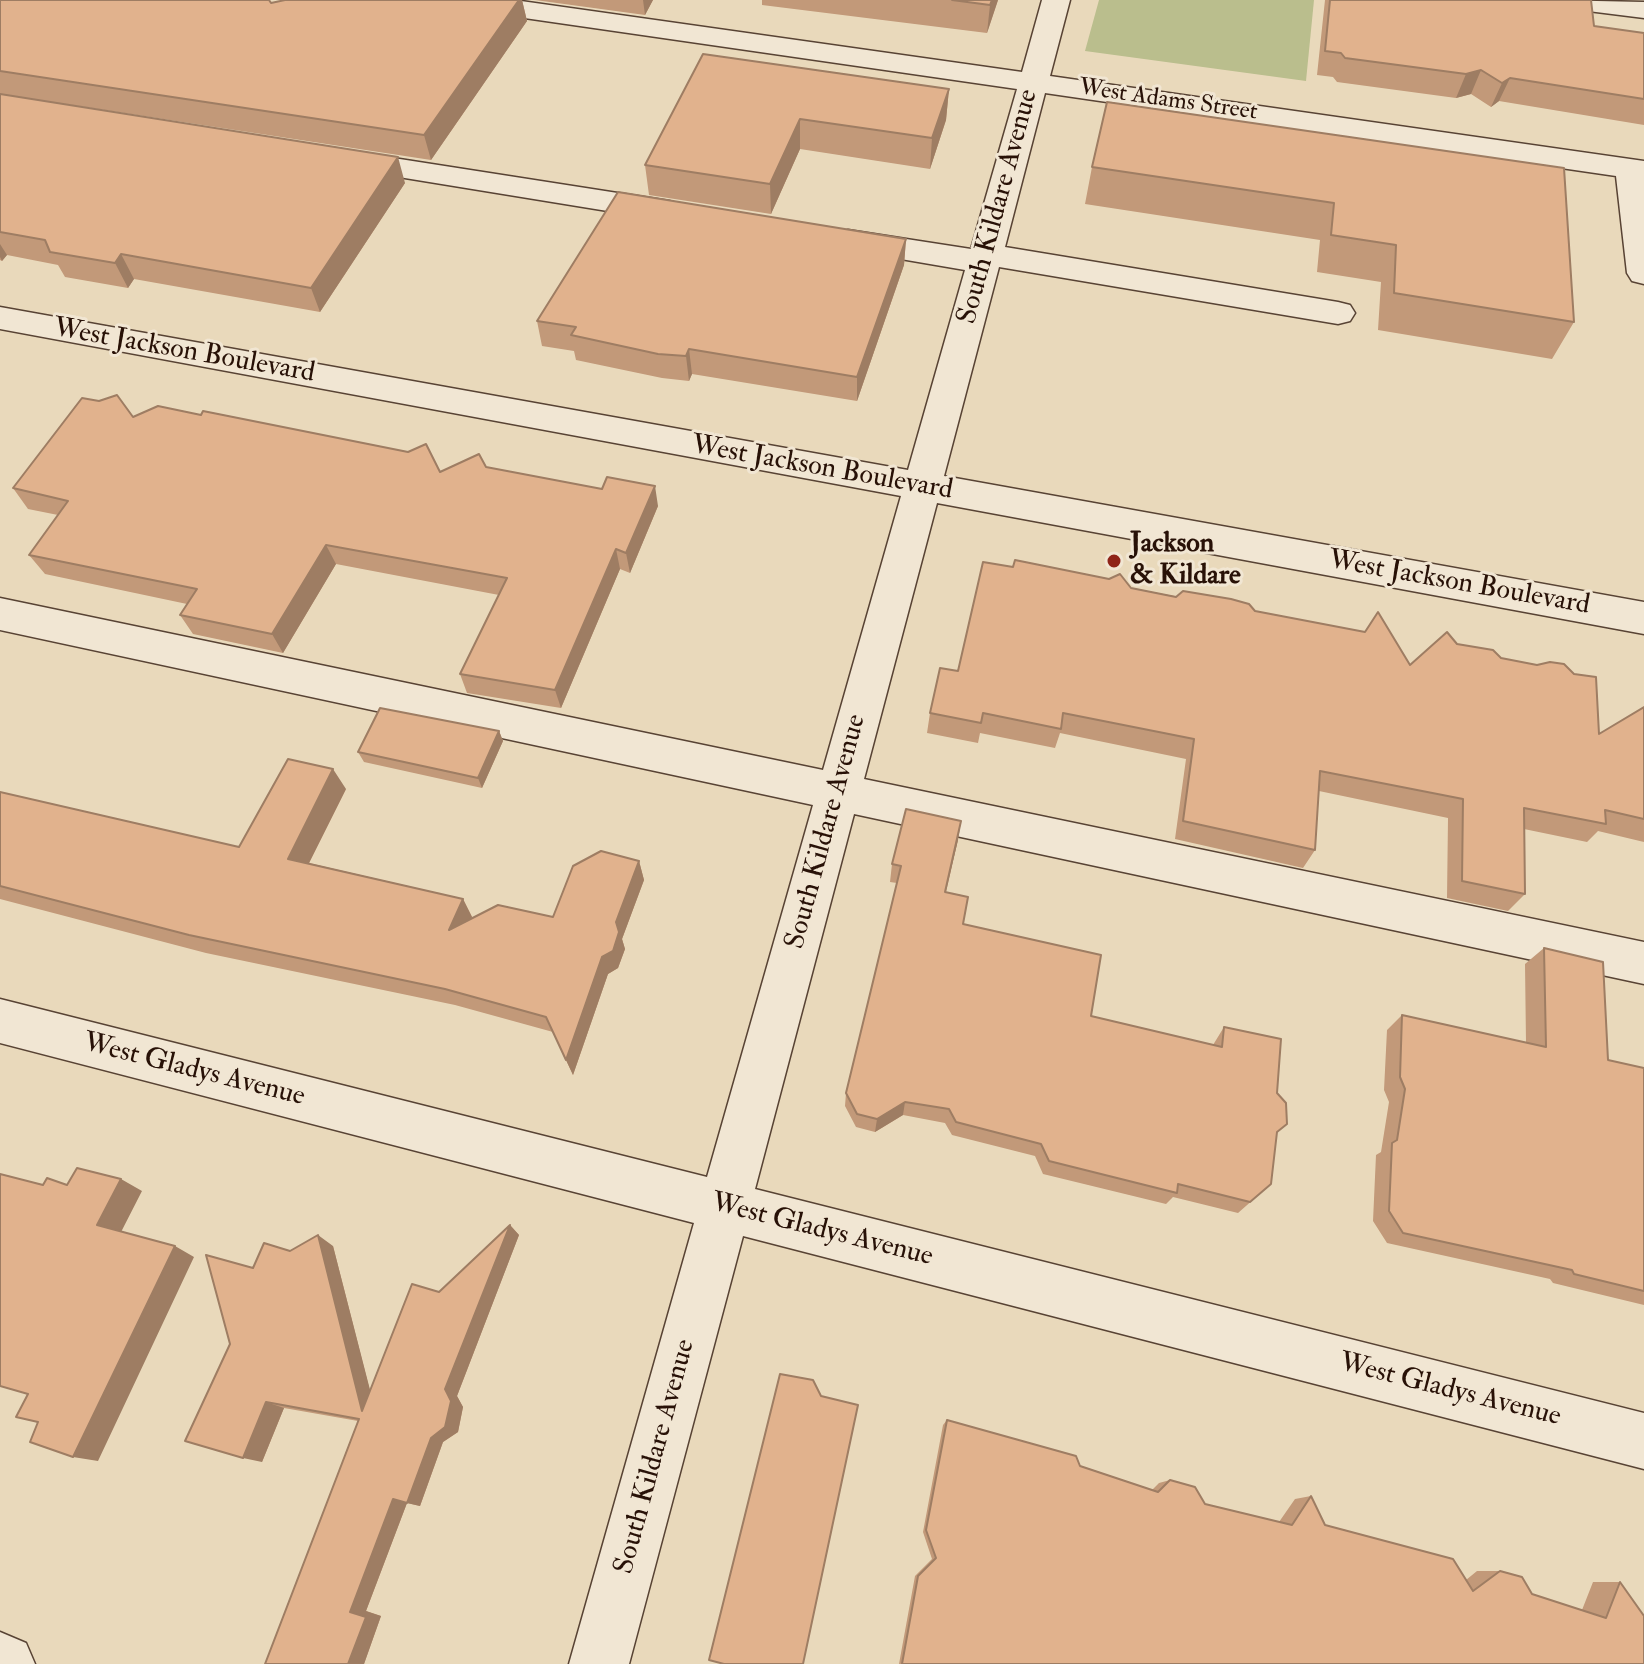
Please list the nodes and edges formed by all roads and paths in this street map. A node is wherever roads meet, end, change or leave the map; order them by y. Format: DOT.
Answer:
graph roads {
  1 [pos="455,0"];
  2 [pos="1056,0"];
  3 [pos="1564,0"];
  4 [pos="1644,10"];
  5 [pos="1033,82"];
  6 [pos="313,155"];
  7 [pos="1638,169"];
  8 [pos="705,217"];
  9 [pos="815,235"];
  10 [pos="985,258"];
  11 [pos="1644,273"];
  12 [pos="1338,313"];
  13 [pos="0,318"];
  14 [pos="922,487"];
  15 [pos="0,614"];
  16 [pos="1644,618"];
  17 [pos="838,792"];
  18 [pos="1644,963"];
  19 [pos="0,1021"];
  20 [pos="725,1206"];
  21 [pos="1644,1441"];
  22 [pos="599,1664"];
  1 -- 5 [label="street, West Adams Street"];
  2 -- 5 [label="street, South Kildare Avenue"];
  3 -- 4 [label="street"];
  5 -- 7 [label="street, West Adams Street"];
  5 -- 10 [label="street, South Kildare Avenue"];
  6 -- 8 [label="street"];
  7 -- 11 [label="street"];
  9 -- 10 [label="street"];
  10 -- 12 [label="street"];
  10 -- 14 [label="street, South Kildare Avenue"];
  13 -- 14 [label="street, West Jackson Boulevard"];
  14 -- 16 [label="street, West Jackson Boulevard"];
  14 -- 17 [label="street, South Kildare Avenue"];
  15 -- 17 [label="street"];
  17 -- 18 [label="street"];
  17 -- 20 [label="street, South Kildare Avenue"];
  19 -- 20 [label="street, West Gladys Avenue"];
  20 -- 21 [label="street, West Gladys Avenue"];
  20 -- 22 [label="street, South Kildare Avenue"];
}
